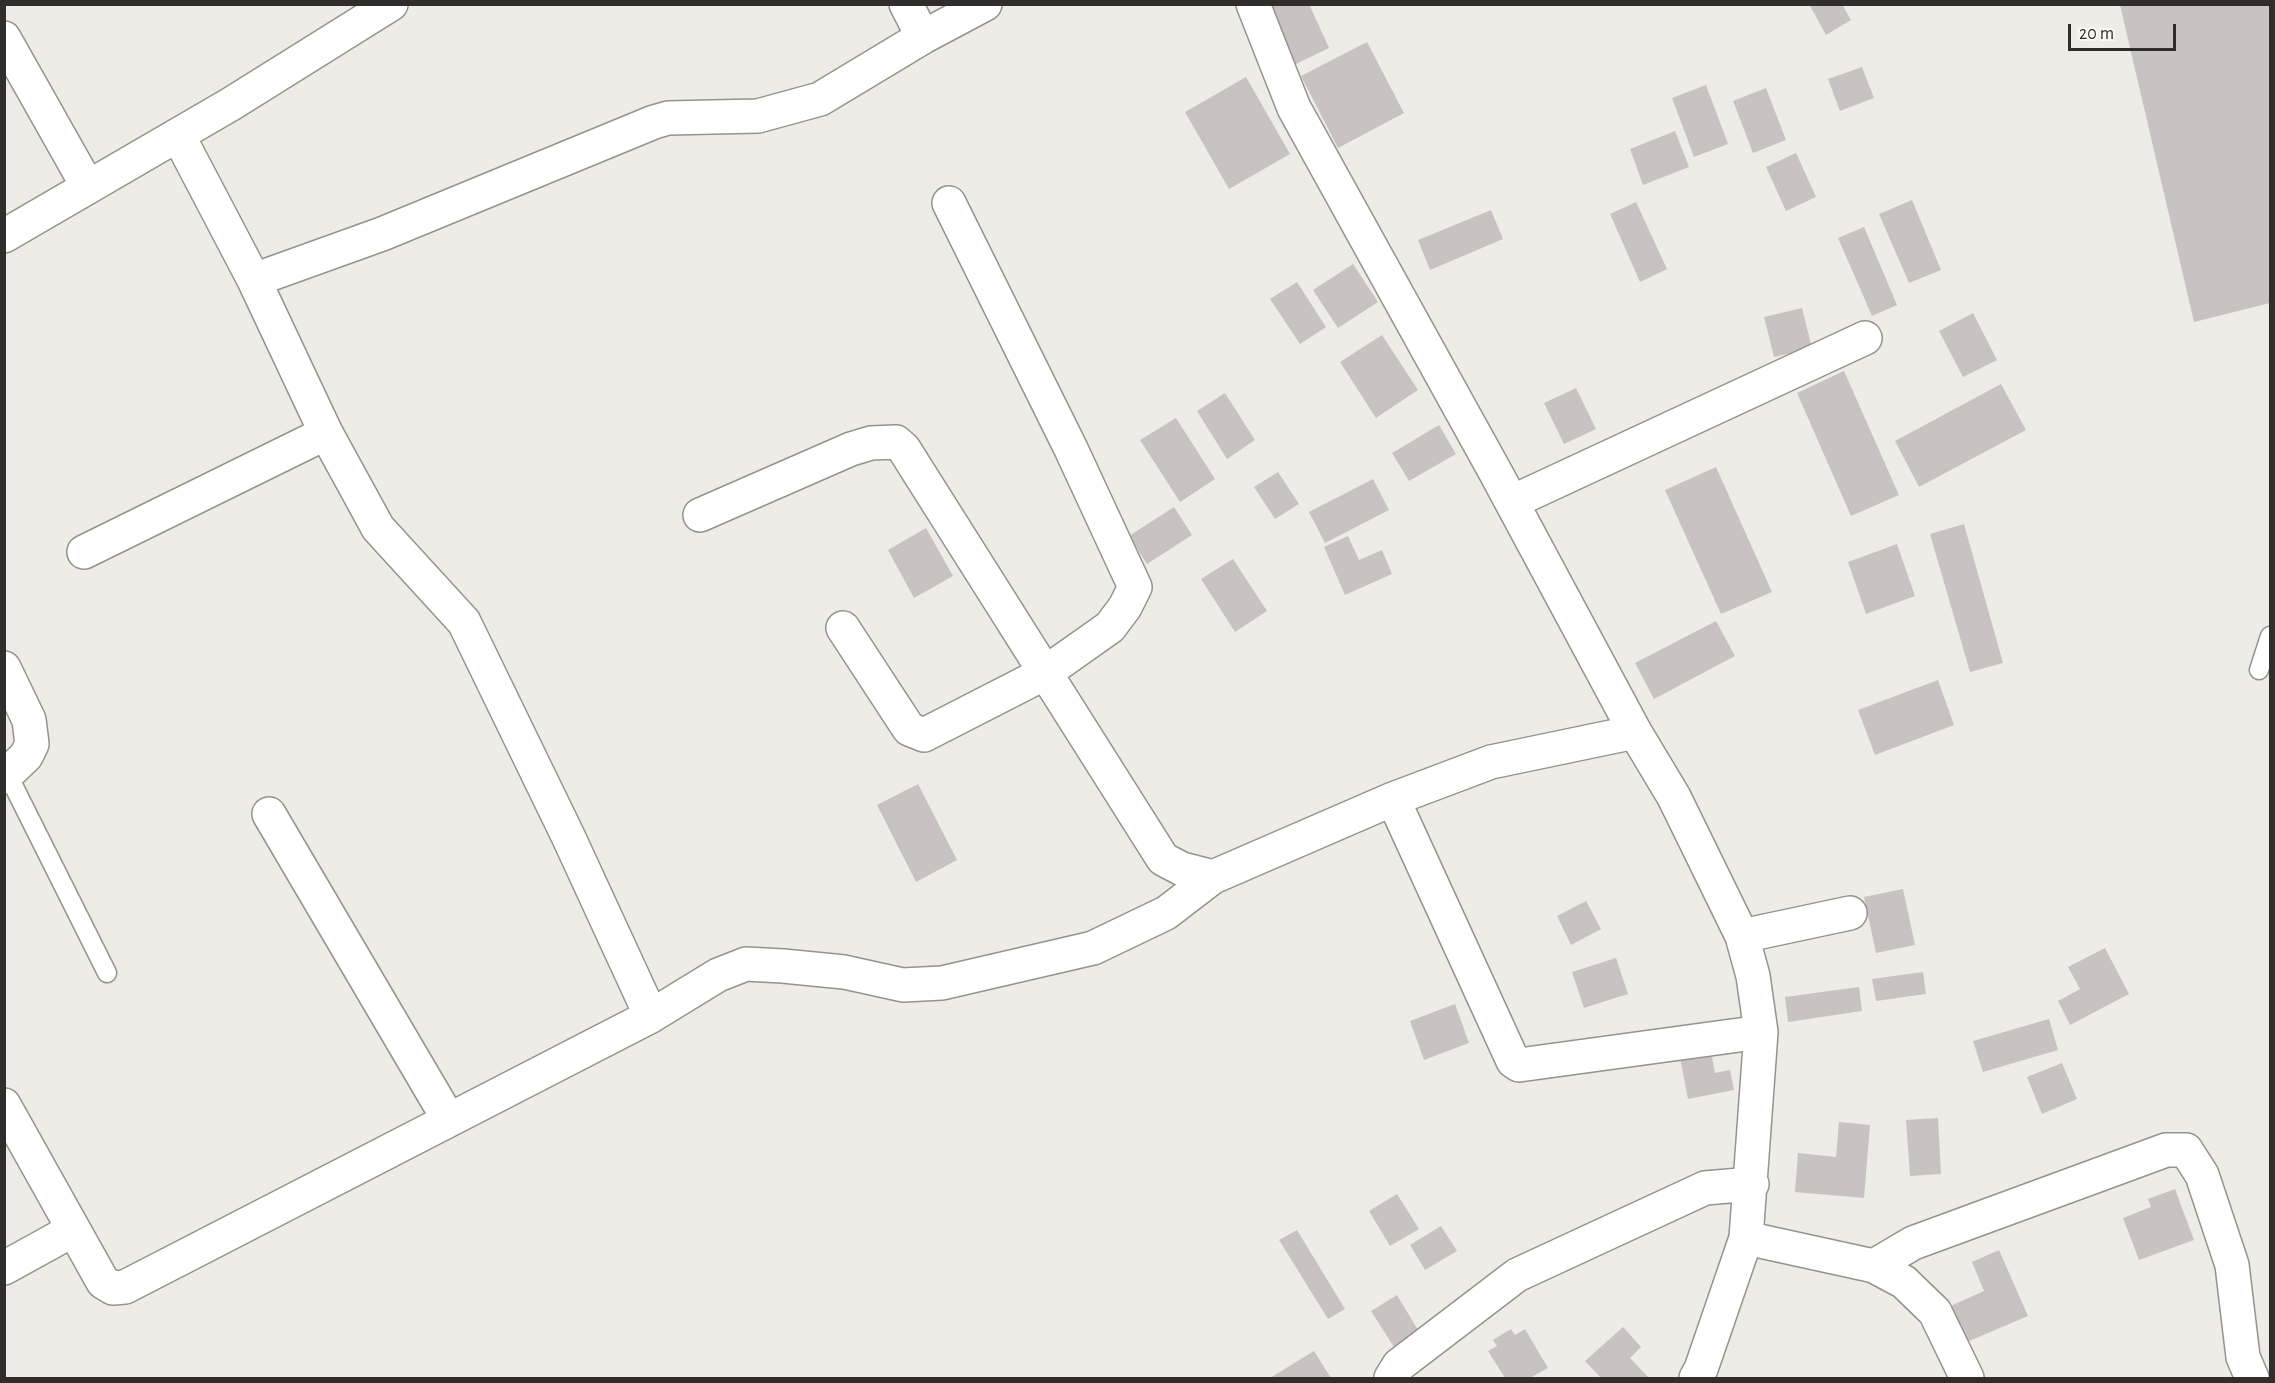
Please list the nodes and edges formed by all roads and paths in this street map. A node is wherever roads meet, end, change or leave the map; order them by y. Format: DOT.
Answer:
graph roads {
  1 [pos="391,4"];
  2 [pos="906,4"];
  3 [pos="985,4"];
  4 [pos="1253,4"];
  5 [pos="923,37"];
  6 [pos="4,38"];
  7 [pos="178,135"];
  8 [pos="88,187"];
  9 [pos="949,203"];
  10 [pos="4,236"];
  11 [pos="254,280"];
  12 [pos="1865,338"];
  13 [pos="326,433"];
  14 [pos="1512,502"];
  15 [pos="700,515"];
  16 [pos="84,552"];
  17 [pos="843,628"];
  18 [pos="2271,636"];
  19 [pos="4,668"];
  20 [pos="2259,670"];
  21 [pos="1045,674"];
  22 [pos="1635,732"];
  23 [pos="6,776"];
  24 [pos="1393,799"];
  25 [pos="269,814"];
  26 [pos="1213,877"];
  27 [pos="1850,913"];
  28 [pos="1742,936"];
  29 [pos="107,973"];
  30 [pos="651,1016"];
  31 [pos="1761,1032"];
  32 [pos="4,1106"];
  33 [pos="450,1120"];
  34 [pos="1752,1184"];
  35 [pos="73,1230"];
  36 [pos="1746,1238"];
  37 [pos="1874,1266"];
  38 [pos="4,1268"];
  39 [pos="1391,1378"];
  40 [pos="1696,1378"];
  41 [pos="1966,1378"];
  42 [pos="2252,1378"];
  1 -- 7 [label="street"];
  2 -- 5 [label="street"];
  3 -- 5 [label="street"];
  4 -- 14 [label="street"];
  5 -- 11 [label="street"];
  6 -- 8 [label="street"];
  7 -- 8 [label="street"];
  7 -- 11 [label="street"];
  8 -- 10 [label="street"];
  9 -- 21 [label="street"];
  11 -- 13 [label="street"];
  12 -- 14 [label="street"];
  13 -- 16 [label="street"];
  13 -- 30 [label="street"];
  14 -- 22 [label="street"];
  15 -- 21 [label="street"];
  17 -- 21 [label="street"];
  18 -- 20 [label="lane"];
  19 -- 23 [label="street"];
  21 -- 26 [label="street"];
  22 -- 24 [label="street"];
  22 -- 28 [label="street"];
  23 -- 29 [label="lane"];
  24 -- 26 [label="street"];
  24 -- 31 [label="street"];
  25 -- 33 [label="street"];
  26 -- 30 [label="street"];
  27 -- 28 [label="street"];
  28 -- 31 [label="street"];
  30 -- 33 [label="street"];
  31 -- 34 [label="street"];
  32 -- 35 [label="street"];
  33 -- 35 [label="street"];
  34 -- 36 [label="street"];
  34 -- 39 [label="street"];
  35 -- 38 [label="street"];
  36 -- 37 [label="street"];
  36 -- 40 [label="street"];
  37 -- 41 [label="street"];
  37 -- 42 [label="street"];
}
